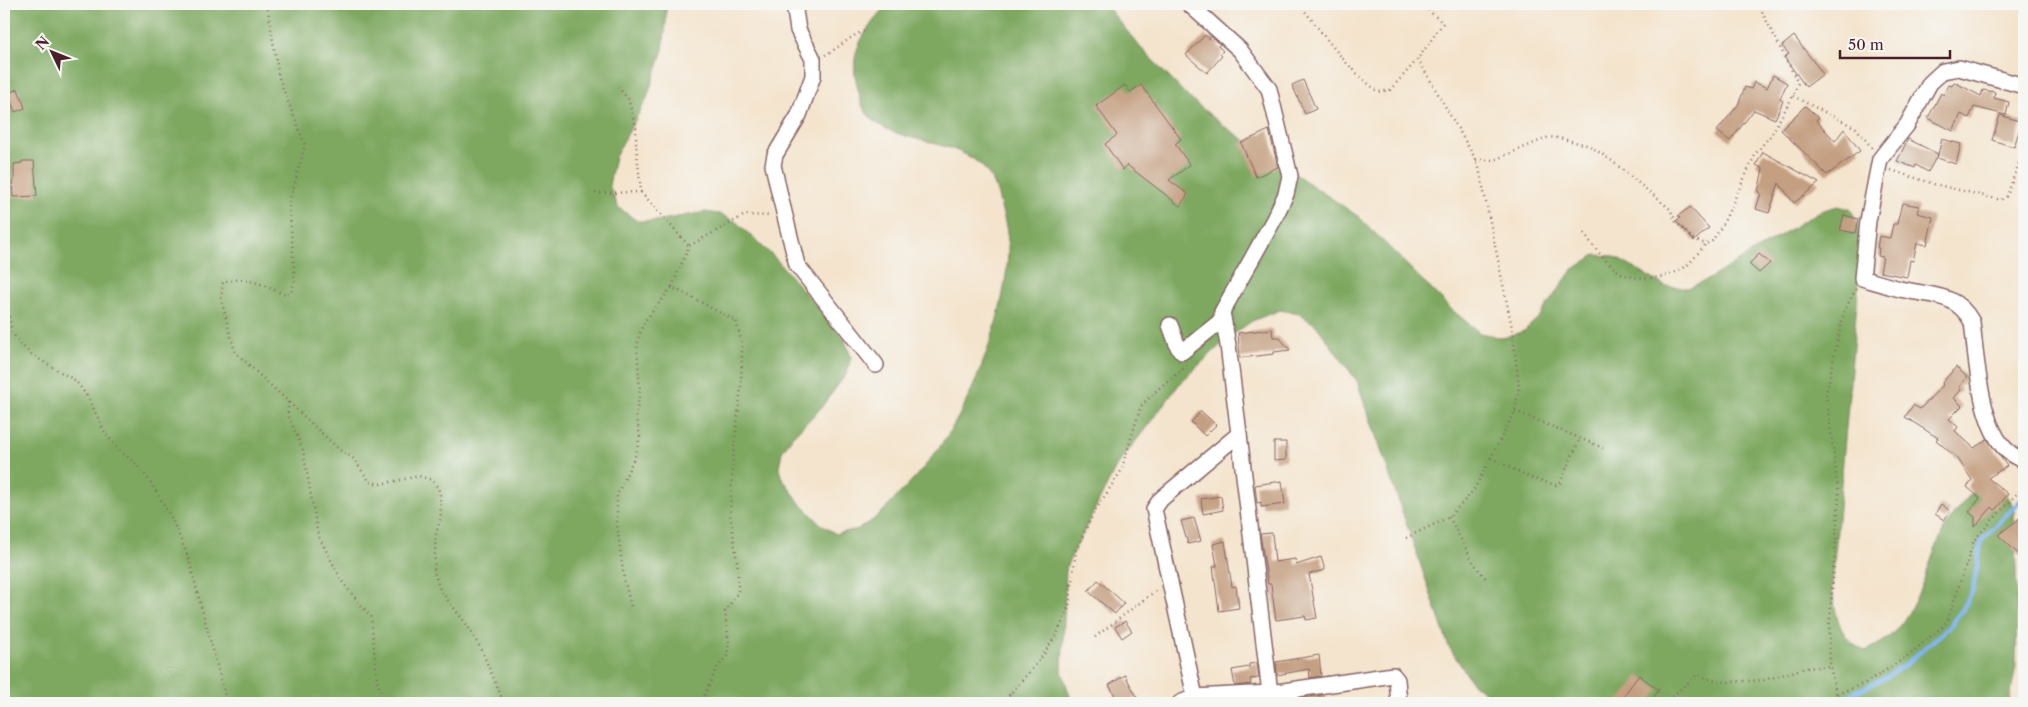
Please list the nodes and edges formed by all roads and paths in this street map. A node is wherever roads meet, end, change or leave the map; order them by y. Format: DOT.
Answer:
graph roads {
  1 [pos="267,4"];
  2 [pos="794,4"];
  3 [pos="1189,4"];
  4 [pos="1299,4"];
  5 [pos="1421,4"];
  6 [pos="1758,4"];
  7 [pos="864,30"];
  8 [pos="813,59"];
  9 [pos="1418,59"];
  10 [pos="618,86"];
  11 [pos="2024,86"];
  12 [pos="1793,96"];
  13 [pos="1880,159"];
  14 [pos="1476,160"];
  15 [pos="2020,160"];
  16 [pos="641,192"];
  17 [pos="595,193"];
  18 [pos="785,216"];
  19 [pos="1584,233"];
  20 [pos="1706,244"];
  21 [pos="689,246"];
  22 [pos="1862,278"];
  23 [pos="672,287"];
  24 [pos="4,292"];
  25 [pos="1223,318"];
  26 [pos="1170,325"];
  27 [pos="876,365"];
  28 [pos="1188,366"];
  29 [pos="288,402"];
  30 [pos="1515,411"];
  31 [pos="1239,434"];
  32 [pos="1580,438"];
  33 [pos="1603,448"];
  34 [pos="1491,458"];
  35 [pos="2024,460"];
  36 [pos="2024,486"];
  37 [pos="1449,517"];
  38 [pos="1406,538"];
  39 [pos="1486,578"];
  40 [pos="1170,580"];
  41 [pos="631,606"];
  42 [pos="1095,637"];
  43 [pos="1830,666"];
  44 [pos="1270,692"];
  45 [pos="1010,694"];
  46 [pos="1837,694"];
  47 [pos="1195,697"];
  48 [pos="227,703"];
  49 [pos="384,703"];
  50 [pos="504,703"];
  51 [pos="701,703"];
  52 [pos="1002,703"];
  53 [pos="1015,703"];
  54 [pos="1180,703"];
  55 [pos="1399,703"];
  56 [pos="1665,703"];
  57 [pos="1838,703"];
  1 -- 29 [label="path"];
  2 -- 8 [label="street"];
  3 -- 25 [label="street"];
  4 -- 9 [label="path"];
  5 -- 9 [label="path"];
  6 -- 12 [label="path"];
  7 -- 8 [label="path"];
  8 -- 18 [label="street"];
  9 -- 14 [label="path"];
  10 -- 16 [label="path"];
  11 -- 13 [label="street"];
  12 -- 13 [label="path"];
  12 -- 20 [label="path"];
  13 -- 15 [label="path"];
  13 -- 22 [label="street"];
  14 -- 20 [label="path"];
  14 -- 30 [label="path"];
  16 -- 17 [label="path"];
  16 -- 21 [label="path"];
  18 -- 21 [label="path"];
  18 -- 27 [label="street"];
  19 -- 20 [label="path"];
  21 -- 23 [label="path"];
  22 -- 35 [label="street"];
  22 -- 43 [label="path"];
  23 -- 41 [label="path"];
  23 -- 51 [label="path"];
  24 -- 48 [label="path"];
  25 -- 26 [label="street"];
  25 -- 31 [label="street"];
  28 -- 45 [label="path"];
  29 -- 49 [label="path"];
  29 -- 50 [label="path"];
  30 -- 32 [label="path"];
  30 -- 34 [label="path"];
  31 -- 40 [label="street"];
  31 -- 44 [label="street"];
  32 -- 33 [label="path"];
  32 -- 34 [label="path"];
  34 -- 37 [label="path"];
  36 -- 46 [label="path"];
  37 -- 38 [label="path"];
  37 -- 39 [label="path"];
  40 -- 42 [label="path"];
  40 -- 47 [label="street"];
  43 -- 46 [label="path"];
  43 -- 56 [label="path"];
  44 -- 47 [label="street"];
  44 -- 55 [label="street"];
  45 -- 52 [label="path"];
  45 -- 53 [label="path"];
  46 -- 57 [label="path"];
  47 -- 54 [label="street"];
}
